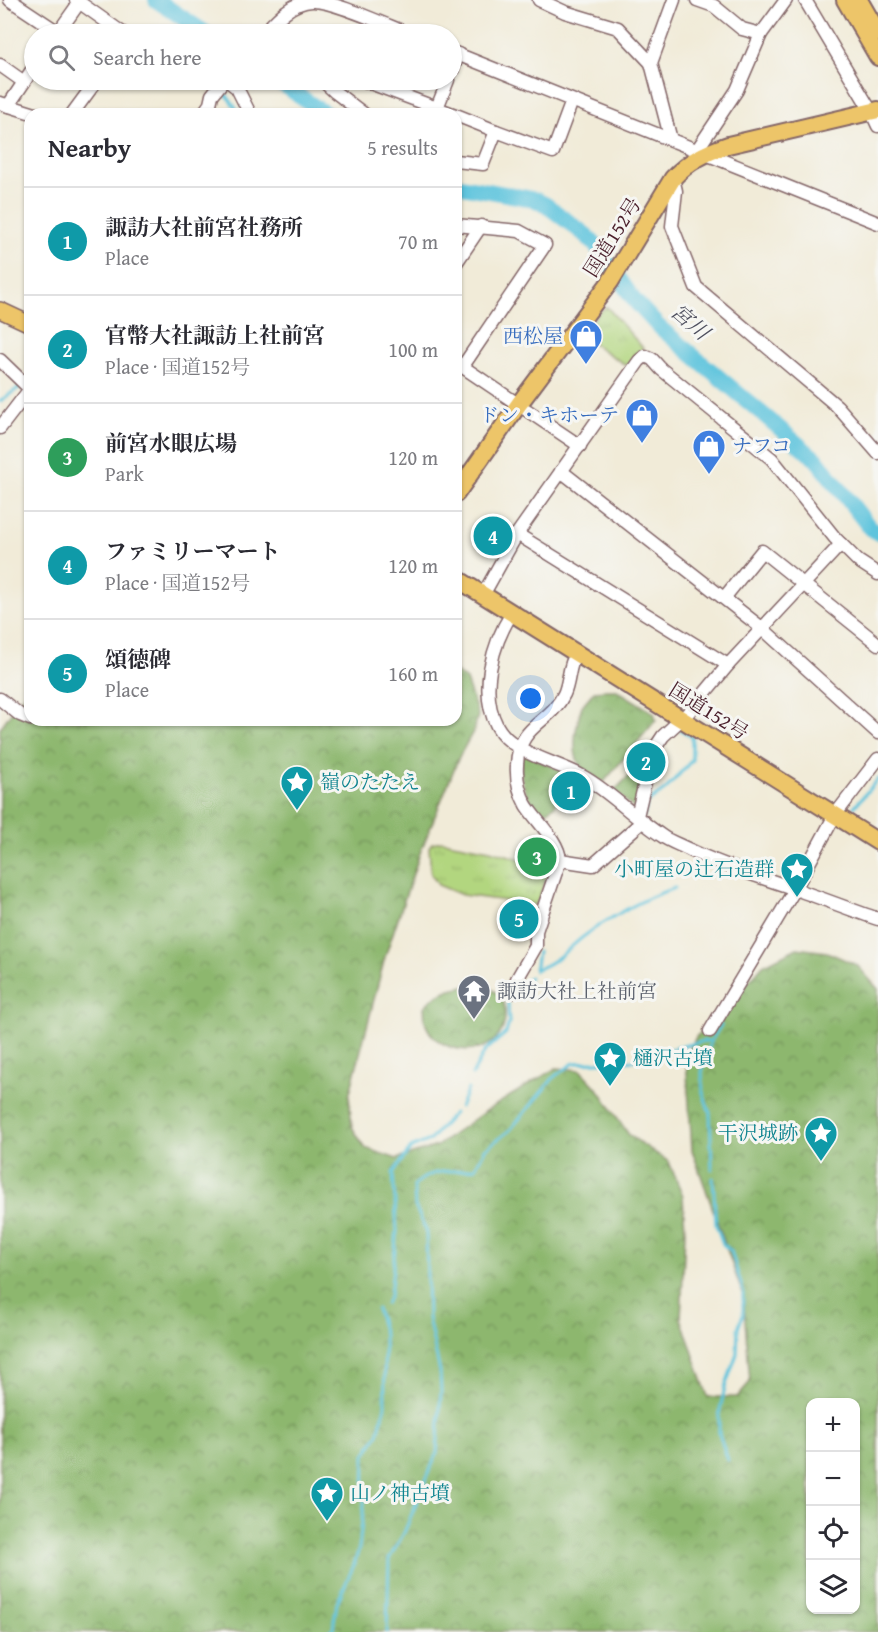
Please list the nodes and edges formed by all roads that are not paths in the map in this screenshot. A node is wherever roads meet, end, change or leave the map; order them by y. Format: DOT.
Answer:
graph roads {
  1 [pos="10,0"];
  2 [pos="539,0"];
  3 [pos="674,0"];
  4 [pos="697,0"];
  5 [pos="786,0"];
  6 [pos="806,0"];
  7 [pos="845,0"];
  8 [pos="859,0"];
  9 [pos="311,1"];
  10 [pos="78,2"];
  11 [pos="336,3"];
  12 [pos="44,24"];
  13 [pos="63,24"];
  14 [pos="110,24"];
  15 [pos="271,24"];
  16 [pos="385,24"];
  17 [pos="878,33"];
  18 [pos="761,34"];
  19 [pos="462,56"];
  20 [pos="878,57"];
  21 [pos="651,63"];
  22 [pos="0,65"];
  23 [pos="24,82"];
  24 [pos="90,90"];
  25 [pos="216,90"];
  26 [pos="238,90"];
  27 [pos="389,90"];
  28 [pos="444,90"];
  29 [pos="335,92"];
  30 [pos="572,101"];
  31 [pos="4,105"];
  32 [pos="76,108"];
  33 [pos="208,108"];
  34 [pos="247,108"];
  35 [pos="356,108"];
  36 [pos="437,108"];
  37 [pos="24,111"];
  38 [pos="876,116"];
  39 [pos="462,118"];
  40 [pos="496,131"];
  41 [pos="670,140"];
  42 [pos="701,152"];
  43 [pos="462,162"];
  44 [pos="673,178"];
  45 [pos="878,223"];
  46 [pos="462,225"];
  47 [pos="481,226"];
  48 [pos="462,254"];
  49 [pos="0,310"];
  50 [pos="24,321"];
  51 [pos="0,360"];
  52 [pos="462,360"];
  53 [pos="462,366"];
  54 [pos="24,383"];
  55 [pos="24,393"];
  56 [pos="519,404"];
  57 [pos="0,428"];
  58 [pos="580,446"];
  59 [pos="878,453"];
  60 [pos="561,471"];
  61 [pos="462,485"];
  62 [pos="517,534"];
  63 [pos="841,544"];
  64 [pos="878,574"];
  65 [pos="462,582"];
  66 [pos="804,585"];
  67 [pos="483,595"];
  68 [pos="724,598"];
  69 [pos="512,613"];
  70 [pos="763,629"];
  71 [pos="878,644"];
  72 [pos="576,654"];
  73 [pos="728,665"];
  74 [pos="0,699"];
  75 [pos="24,717"];
  76 [pos="681,718"];
  77 [pos="878,733"];
  78 [pos="517,748"];
  79 [pos="878,759"];
  80 [pos="835,815"];
  81 [pos="640,819"];
  82 [pos="878,842"];
  83 [pos="560,860"];
  84 [pos="795,889"];
  85 [pos="878,919"];
  86 [pos="514,992"];
  87 [pos="710,1031"];
  1 -- 12 [label="street"];
  2 -- 21 [label="street"];
  3 -- 21 [label="street"];
  4 -- 18 [label="street"];
  5 -- 18 [label="street"];
  6 -- 38 [label="street"];
  7 -- 20 [label="highway"];
  8 -- 17 [label="highway"];
  9 -- 11 [label="street"];
  9 -- 15 [label="street"];
  10 -- 13 [label="street"];
  10 -- 14 [label="street"];
  11 -- 16 [label="street"];
  18 -- 42 [label="street"];
  19 -- 30 [label="street"];
  21 -- 41 [label="street"];
  22 -- 23 [label="street"];
  23 -- 31 [label="street"];
  24 -- 32 [label="street"];
  25 -- 33 [label="street"];
  26 -- 34 [label="street"];
  27 -- 36 [label="street"];
  28 -- 36 [label="street"];
  29 -- 35 [label="street"];
  30 -- 40 [label="street"];
  30 -- 41 [label="street"];
  31 -- 37 [label="street"];
  38 -- 42 [label="highway, 国道152号"];
  39 -- 40 [label="street"];
  40 -- 43 [label="street"];
  41 -- 42 [label="street"];
  42 -- 44 [label="highway, 国道152号"];
  42 -- 45 [label="street"];
  44 -- 56 [label="highway, 国道152号"];
  44 -- 59 [label="street"];
  46 -- 47 [label="street"];
  47 -- 48 [label="street"];
  47 -- 52 [label="street"];
  49 -- 50 [label="main road"];
  51 -- 54 [label="street"];
  53 -- 56 [label="street"];
  55 -- 57 [label="street"];
  56 -- 58 [label="street"];
  56 -- 61 [label="highway, 国道152号"];
  58 -- 60 [label="street"];
  58 -- 63 [label="street"];
  60 -- 62 [label="street"];
  60 -- 68 [label="street"];
  62 -- 67 [label="street"];
  62 -- 73 [label="street"];
  63 -- 64 [label="street"];
  63 -- 66 [label="street"];
  65 -- 67 [label="highway, 国道152号"];
  66 -- 68 [label="street"];
  66 -- 70 [label="street"];
  66 -- 71 [label="street"];
  67 -- 69 [label="highway, 国道152号"];
  68 -- 70 [label="street"];
  69 -- 72 [label="highway, 国道152号"];
  69 -- 78 [label="street"];
  70 -- 73 [label="street"];
  70 -- 77 [label="street"];
  72 -- 76 [label="highway, 国道152号"];
  72 -- 78 [label="street"];
  73 -- 76 [label="street"];
  74 -- 75 [label="street"];
  76 -- 80 [label="highway, 国道152号"];
  76 -- 81 [label="street"];
  78 -- 81 [label="street"];
  78 -- 83 [label="street"];
  79 -- 80 [label="street"];
  80 -- 82 [label="highway, 国道152号"];
  80 -- 84 [label="street"];
  81 -- 83 [label="street"];
  81 -- 84 [label="street"];
  83 -- 86 [label="street"];
  84 -- 85 [label="street"];
  84 -- 87 [label="street"];
}
